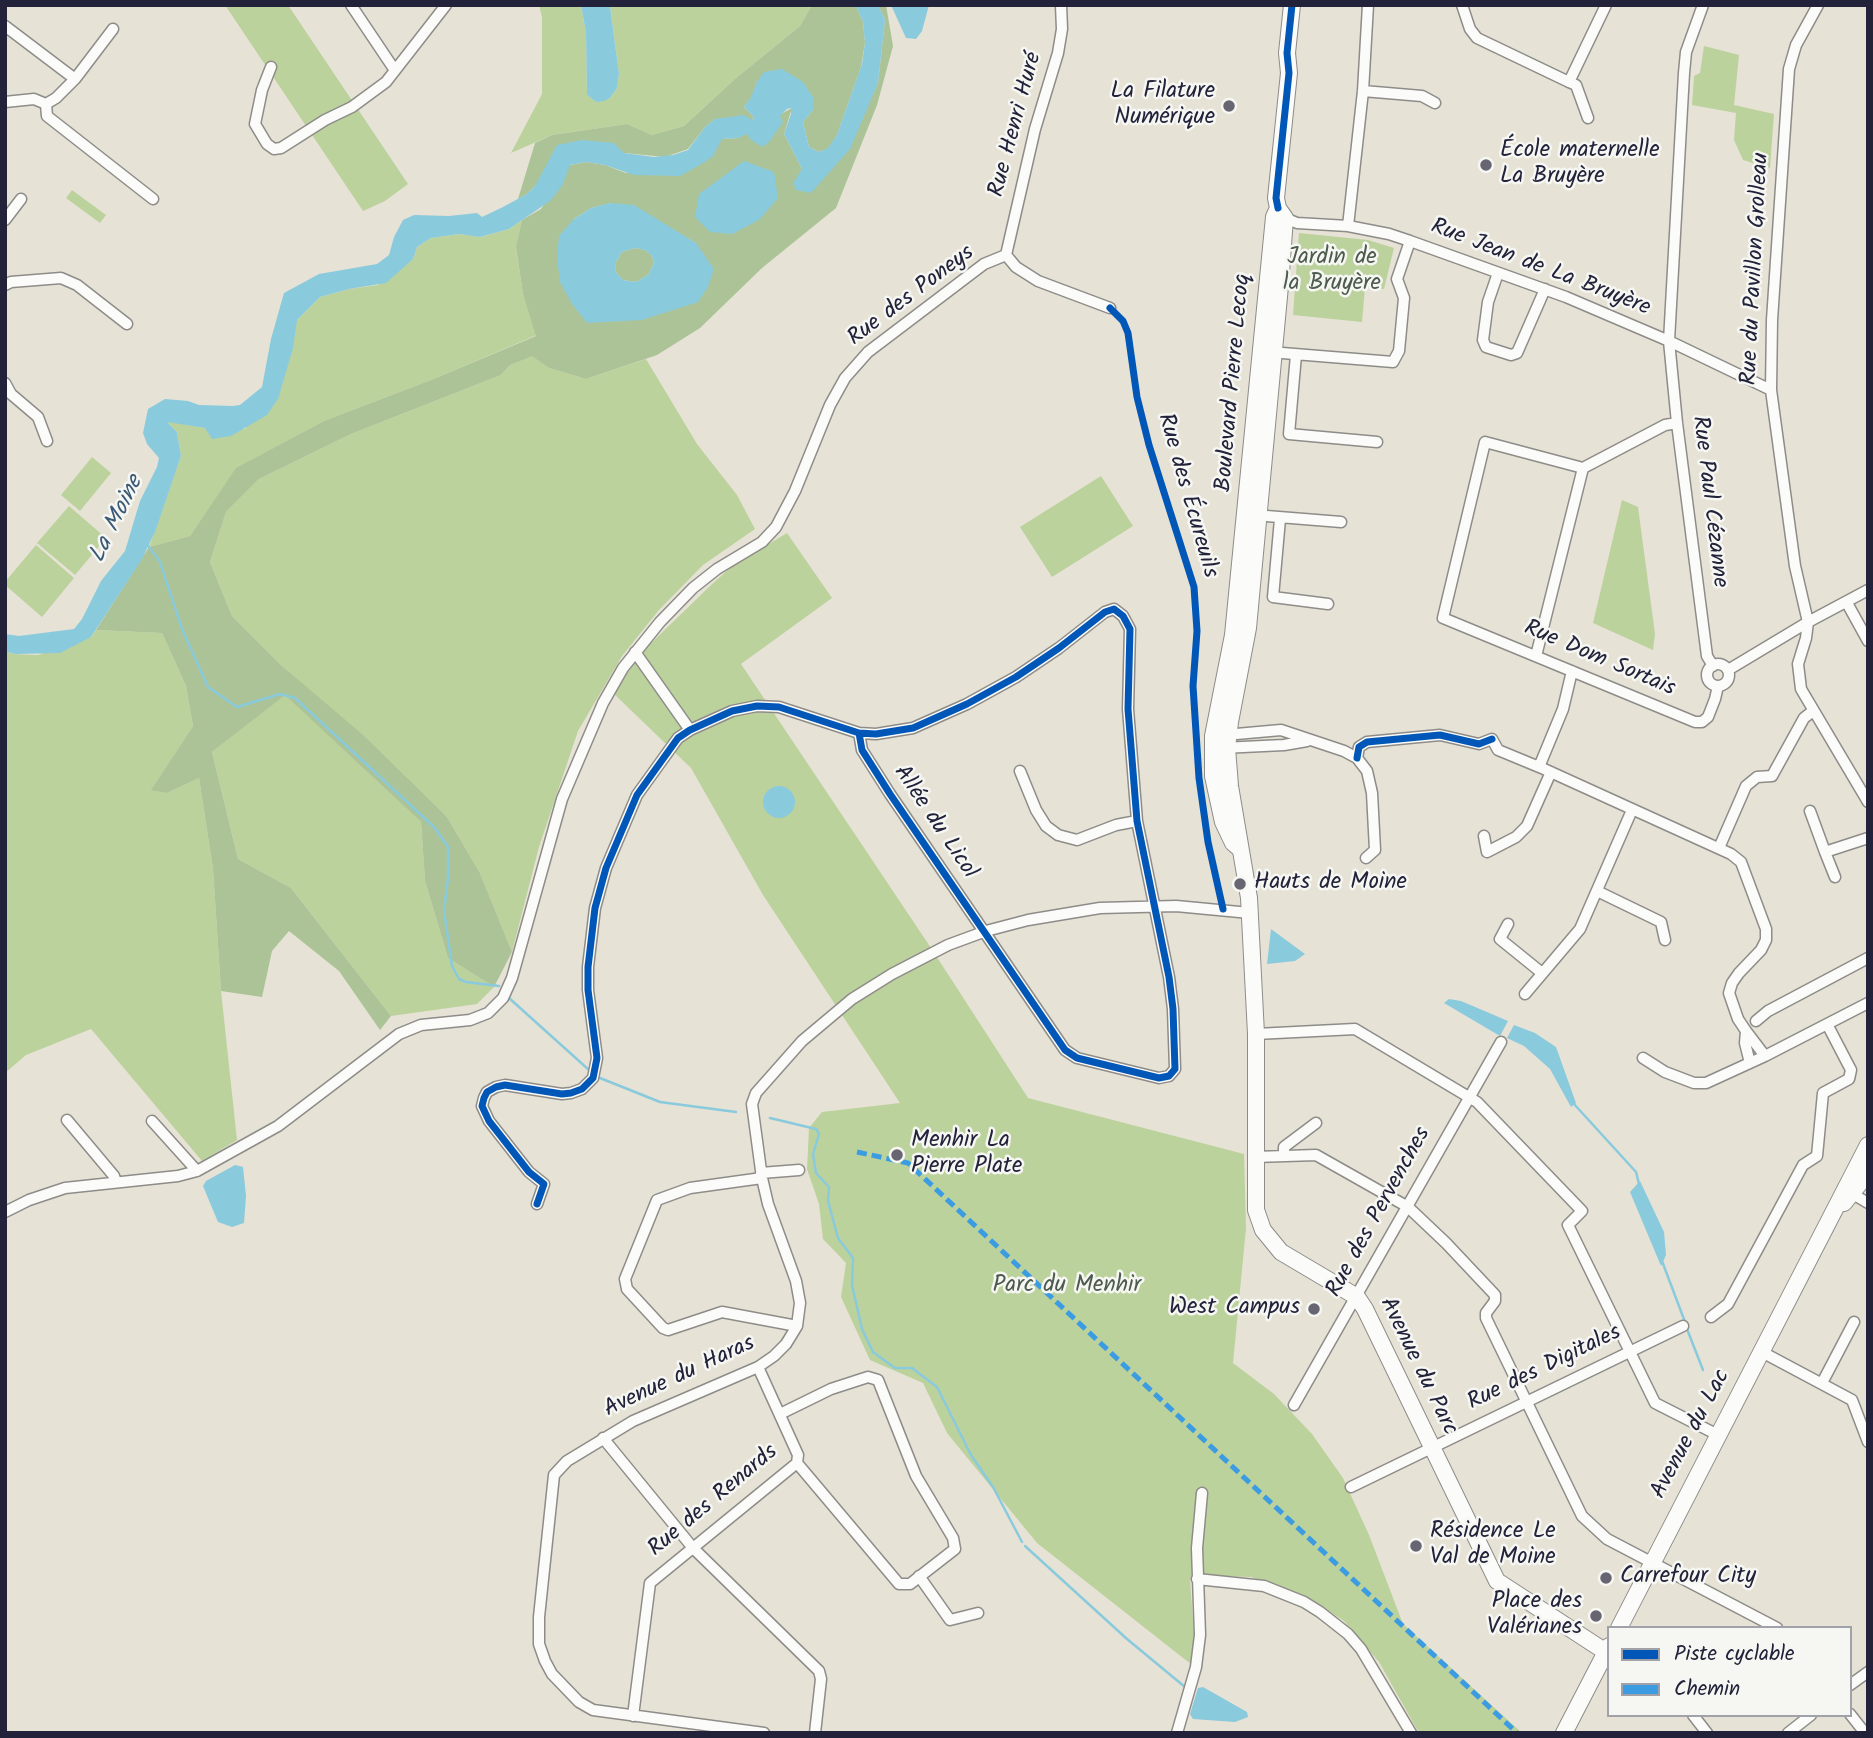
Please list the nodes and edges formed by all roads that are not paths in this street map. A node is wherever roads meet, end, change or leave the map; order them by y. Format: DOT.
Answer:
graph roads {
  1 [pos="351,5"];
  2 [pos="446,5"];
  3 [pos="1061,5"];
  4 [pos="1292,5"];
  5 [pos="1368,5"];
  6 [pos="1462,5"];
  7 [pos="1606,5"];
  8 [pos="1703,5"];
  9 [pos="1818,5"];
  10 [pos="5,26"];
  11 [pos="113,29"];
  12 [pos="271,67"];
  13 [pos="394,69"];
  14 [pos="75,79"];
  15 [pos="1569,82"];
  16 [pos="1363,91"];
  17 [pos="5,102"];
  18 [pos="1435,103"];
  19 [pos="46,104"];
  20 [pos="1588,118"];
  21 [pos="21,199"];
  22 [pos="153,199"];
  23 [pos="1281,213"];
  24 [pos="5,220"];
  25 [pos="1348,226"];
  26 [pos="1410,241"];
  27 [pos="1006,255"];
  28 [pos="1498,273"];
  29 [pos="5,285"];
  30 [pos="1545,289"];
  31 [pos="1110,308"];
  32 [pos="127,324"];
  33 [pos="1669,341"];
  34 [pos="1267,352"];
  35 [pos="1296,355"];
  36 [pos="5,383"];
  37 [pos="1771,390"];
  38 [pos="1676,423"];
  39 [pos="47,441"];
  40 [pos="1377,442"];
  41 [pos="1583,468"];
  42 [pos="1252,515"];
  43 [pos="1280,519"];
  44 [pos="1341,522"];
  45 [pos="1868,590"];
  46 [pos="1847,603"];
  47 [pos="1328,604"];
  48 [pos="1808,622"];
  49 [pos="1868,641"];
  50 [pos="635,652"];
  51 [pos="1536,656"];
  52 [pos="1713,666"];
  53 [pos="1728,670"];
  54 [pos="1572,671"];
  55 [pos="1717,686"];
  56 [pos="1814,711"];
  57 [pos="690,730"];
  58 [pos="859,733"];
  59 [pos="1220,742"];
  60 [pos="1357,758"];
  61 [pos="1539,767"];
  62 [pos="1020,771"];
  63 [pos="1550,772"];
  64 [pos="1868,802"];
  65 [pos="1632,810"];
  66 [pos="1810,811"];
  67 [pos="1137,821"];
  68 [pos="1484,836"];
  69 [pos="1868,838"];
  70 [pos="1719,848"];
  71 [pos="1825,852"];
  72 [pos="1366,858"];
  73 [pos="1835,877"];
  74 [pos="1597,891"];
  75 [pos="1154,906"];
  76 [pos="1250,913"];
  77 [pos="1508,924"];
  78 [pos="986,931"];
  79 [pos="1665,940"];
  80 [pos="1868,958"];
  81 [pos="1542,973"];
  82 [pos="1525,994"];
  83 [pos="1868,1003"];
  84 [pos="1756,1021"];
  85 [pos="1827,1024"];
  86 [pos="1746,1031"];
  87 [pos="1256,1034"];
  88 [pos="1501,1042"];
  89 [pos="1765,1056"];
  90 [pos="1643,1058"];
  91 [pos="1750,1063"];
  92 [pos="1469,1097"];
  93 [pos="67,1120"];
  94 [pos="152,1121"];
  95 [pos="1316,1123"];
  96 [pos="1868,1145"];
  97 [pos="1284,1156"];
  98 [pos="1255,1157"];
  99 [pos="799,1170"];
  100 [pos="197,1171"];
  101 [pos="1868,1172"];
  102 [pos="761,1176"];
  103 [pos="116,1182"];
  104 [pos="1848,1191"];
  105 [pos="537,1203"];
  106 [pos="1868,1203"];
  107 [pos="1408,1207"];
  108 [pos="5,1212"];
  109 [pos="1357,1297"];
  110 [pos="1711,1317"];
  111 [pos="1854,1322"];
  112 [pos="797,1326"];
  113 [pos="1683,1326"];
  114 [pos="1629,1351"];
  115 [pos="1762,1352"];
  116 [pos="758,1367"];
  117 [pos="1822,1383"];
  118 [pos="1527,1401"];
  119 [pos="1294,1405"];
  120 [pos="780,1414"];
  121 [pos="1718,1435"];
  122 [pos="603,1438"];
  123 [pos="1868,1442"];
  124 [pos="1431,1448"];
  125 [pos="797,1462"];
  126 [pos="1351,1488"];
  127 [pos="1202,1493"];
  128 [pos="692,1548"];
  129 [pos="1651,1563"];
  130 [pos="919,1576"];
  131 [pos="1197,1579"];
  132 [pos="978,1613"];
  133 [pos="1620,1626"];
  134 [pos="1773,1626"];
  135 [pos="1607,1650"];
  136 [pos="1607,1653"];
  137 [pos="1868,1672"];
  138 [pos="1852,1684"];
  139 [pos="633,1716"];
  140 [pos="1695,1717"];
  141 [pos="1808,1717"];
  142 [pos="1852,1717"];
  143 [pos="764,1733"];
  144 [pos="815,1733"];
  145 [pos="1177,1733"];
  146 [pos="1411,1733"];
  147 [pos="1564,1733"];
  148 [pos="1707,1733"];
  149 [pos="1788,1733"];
  150 [pos="1865,1733"];
  1 -- 13 [label="street"];
  2 -- 13 [label="street"];
  3 -- 27 [label="street, Rue Henri Huré"];
  4 -- 23 [label="street, Boulevard Pierre Lecoq"];
  5 -- 16 [label="street"];
  6 -- 15 [label="street"];
  7 -- 15 [label="street"];
  8 -- 33 [label="street, Rue Paul Cézanne"];
  9 -- 37 [label="street, Rue du Pavillon Grolleau"];
  10 -- 14 [label="street"];
  11 -- 14 [label="street"];
  12 -- 13 [label="street"];
  14 -- 19 [label="street"];
  15 -- 20 [label="street"];
  16 -- 18 [label="street"];
  16 -- 25 [label="street"];
  17 -- 19 [label="street"];
  19 -- 22 [label="street"];
  21 -- 24 [label="street"];
  23 -- 25 [label="street, Rue Jean de La Bruyère"];
  23 -- 34 [label="street, Boulevard Pierre Lecoq"];
  25 -- 26 [label="street, Rue Jean de La Bruyère"];
  26 -- 28 [label="street, Rue Jean de La Bruyère"];
  26 -- 35 [label="street"];
  27 -- 31 [label="street"];
  27 -- 50 [label="street, Rue des Poneys"];
  28 -- 30 [label="street, Rue Jean de La Bruyère"];
  28 -- 30 [label="street"];
  29 -- 32 [label="street"];
  30 -- 33 [label="street, Rue Jean de La Bruyère"];
  33 -- 37 [label="street, Rue Jean de La Bruyère"];
  33 -- 38 [label="street, Rue Paul Cézanne"];
  34 -- 35 [label="street"];
  34 -- 42 [label="street, Boulevard Pierre Lecoq"];
  35 -- 40 [label="street"];
  36 -- 39 [label="street"];
  37 -- 48 [label="street, Rue du Pavillon Grolleau"];
  38 -- 41 [label="street"];
  38 -- 52 [label="street, Rue Paul Cézanne"];
  41 -- 51 [label="street"];
  41 -- 51 [label="street, Rue Dom Sortais"];
  42 -- 43 [label="street"];
  42 -- 59 [label="street, Boulevard Pierre Lecoq"];
  43 -- 44 [label="street"];
  43 -- 47 [label="street"];
  45 -- 46 [label="street"];
  46 -- 48 [label="street"];
  46 -- 49 [label="street"];
  48 -- 53 [label="street"];
  48 -- 56 [label="street"];
  50 -- 57 [label="street"];
  50 -- 100 [label="street, Rue des Poneys"];
  51 -- 54 [label="street, Rue Dom Sortais"];
  52 -- 53 [label="street"];
  52 -- 55 [label="street"];
  53 -- 55 [label="street"];
  54 -- 55 [label="street, Rue Dom Sortais"];
  54 -- 61 [label="street"];
  56 -- 64 [label="street"];
  56 -- 70 [label="street"];
  57 -- 58 [label="street"];
  57 -- 105 [label="street"];
  58 -- 67 [label="street"];
  58 -- 78 [label="street, Allée du Licol"];
  59 -- 60 [label="street"];
  59 -- 76 [label="street, Boulevard Pierre Lecoq"];
  60 -- 61 [label="street"];
  60 -- 72 [label="street"];
  61 -- 63 [label="street"];
  62 -- 67 [label="street"];
  63 -- 65 [label="street"];
  63 -- 68 [label="street"];
  65 -- 70 [label="street"];
  65 -- 74 [label="street"];
  66 -- 71 [label="street"];
  67 -- 75 [label="street"];
  69 -- 71 [label="street"];
  70 -- 86 [label="street"];
  71 -- 73 [label="street"];
  74 -- 79 [label="street"];
  74 -- 81 [label="street"];
  75 -- 76 [label="street"];
  75 -- 78 [label="street"];
  75 -- 78 [label="street, Allée du Licol"];
  76 -- 87 [label="street, Avenue du Parc"];
  77 -- 81 [label="street"];
  78 -- 102 [label="street"];
  80 -- 84 [label="street"];
  81 -- 82 [label="street"];
  83 -- 85 [label="street"];
  85 -- 89 [label="street"];
  85 -- 110 [label="street"];
  86 -- 89 [label="street"];
  86 -- 91 [label="street"];
  87 -- 92 [label="street"];
  87 -- 98 [label="street, Avenue du Parc"];
  88 -- 92 [label="street, Rue des Pervenches"];
  89 -- 91 [label="street"];
  90 -- 91 [label="street"];
  92 -- 107 [label="street, Rue des Pervenches"];
  92 -- 114 [label="street"];
  93 -- 103 [label="street"];
  94 -- 100 [label="street"];
  95 -- 97 [label="street"];
  96 -- 104 [label="street, Avenue du Lac"];
  97 -- 98 [label="street"];
  97 -- 107 [label="street"];
  98 -- 109 [label="street, Avenue du Parc"];
  99 -- 102 [label="street"];
  100 -- 103 [label="street, Rue des Poneys"];
  101 -- 104 [label="street, Avenue du Lac"];
  102 -- 112 [label="street"];
  102 -- 112 [label="street"];
  103 -- 108 [label="street, Rue des Poneys"];
  104 -- 106 [label="street"];
  104 -- 115 [label="street, Avenue du Lac"];
  107 -- 109 [label="street, Rue des Pervenches"];
  107 -- 118 [label="street"];
  109 -- 119 [label="street, Rue des Pervenches"];
  109 -- 124 [label="street, Avenue du Parc"];
  111 -- 117 [label="street"];
  112 -- 116 [label="street, Avenue du Haras"];
  113 -- 114 [label="street, Rue des Digitales"];
  114 -- 118 [label="street, Rue des Digitales"];
  114 -- 121 [label="street"];
  115 -- 117 [label="street"];
  115 -- 121 [label="street, Avenue du Lac"];
  116 -- 120 [label="street, Rue des Renards"];
  116 -- 122 [label="street, Avenue du Haras"];
  117 -- 123 [label="street"];
  118 -- 124 [label="street, Rue des Digitales"];
  118 -- 129 [label="street"];
  120 -- 125 [label="street, Rue des Renards"];
  120 -- 130 [label="street"];
  121 -- 129 [label="street, Avenue du Lac"];
  122 -- 128 [label="street"];
  122 -- 139 [label="street, Avenue du Haras"];
  124 -- 126 [label="street, Rue des Digitales"];
  124 -- 135 [label="street, Avenue du Parc"];
  125 -- 128 [label="street, Rue des Renards"];
  125 -- 130 [label="street"];
  127 -- 131 [label="street"];
  128 -- 139 [label="street, Rue des Renards"];
  128 -- 144 [label="street"];
  129 -- 133 [label="street, Avenue du Lac"];
  129 -- 134 [label="street"];
  130 -- 132 [label="street"];
  131 -- 145 [label="street"];
  131 -- 146 [label="street"];
  136 -- 147 [label="street"];
  137 -- 138 [label="street"];
  139 -- 143 [label="street, Avenue du Haras"];
  140 -- 148 [label="street"];
  141 -- 149 [label="street"];
  142 -- 150 [label="street"];
}
